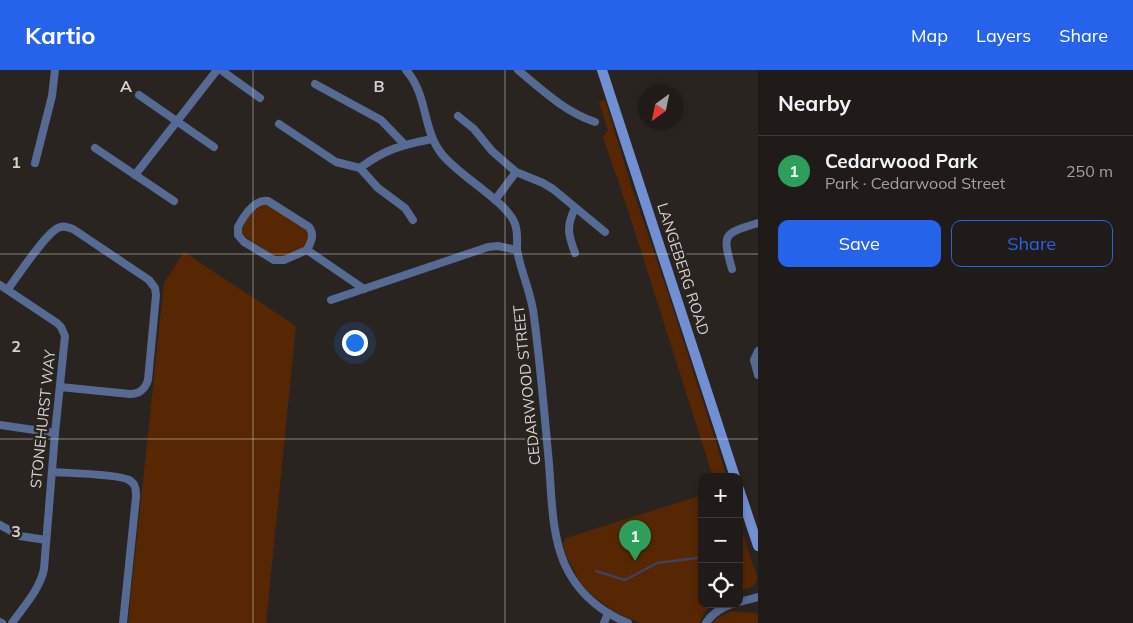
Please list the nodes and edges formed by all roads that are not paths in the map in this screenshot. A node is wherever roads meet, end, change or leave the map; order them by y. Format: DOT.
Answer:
graph roads {
  1 [pos="55,70"];
  2 [pos="217,70"];
  3 [pos="221,70"];
  4 [pos="406,70"];
  5 [pos="518,70"];
  6 [pos="532,70"];
  7 [pos="602,70"];
  8 [pos="526,77"];
  9 [pos="315,84"];
  10 [pos="139,94"];
  11 [pos="260,98"];
  12 [pos="458,116"];
  13 [pos="177,121"];
  14 [pos="595,122"];
  15 [pos="279,124"];
  16 [pos="432,139"];
  17 [pos="404,144"];
  18 [pos="214,147"];
  19 [pos="95,148"];
  20 [pos="35,163"];
  21 [pos="360,168"];
  22 [pos="516,172"];
  23 [pos="135,175"];
  24 [pos="495,200"];
  25 [pos="174,201"];
  26 [pos="575,208"];
  27 [pos="413,220"];
  28 [pos="758,223"];
  29 [pos="605,232"];
  30 [pos="307,250"];
  31 [pos="518,250"];
  32 [pos="575,253"];
  33 [pos="732,269"];
  34 [pos="0,285"];
  35 [pos="8,289"];
  36 [pos="364,289"];
  37 [pos="331,300"];
  38 [pos="758,350"];
  39 [pos="758,375"];
  40 [pos="60,387"];
  41 [pos="0,425"];
  42 [pos="54,433"];
  43 [pos="52,472"];
  44 [pos="734,473"];
  45 [pos="743,501"];
  46 [pos="0,525"];
  47 [pos="46,540"];
  48 [pos="758,546"];
  49 [pos="758,596"];
  50 [pos="743,601"];
  51 [pos="723,608"];
  52 [pos="608,613"];
  53 [pos="12,623"];
  54 [pos="123,623"];
  55 [pos="604,623"];
  56 [pos="628,623"];
  57 [pos="706,623"];
  1 -- 20 [label="street"];
  2 -- 13 [label="street"];
  3 -- 11 [label="street"];
  4 -- 16 [label="street"];
  5 -- 8 [label="street"];
  6 -- 8 [label="street"];
  7 -- 44 [label="main road, LANGEBERG ROAD"];
  8 -- 14 [label="street"];
  9 -- 17 [label="street"];
  10 -- 13 [label="street"];
  12 -- 22 [label="street"];
  13 -- 18 [label="street"];
  13 -- 23 [label="street"];
  15 -- 21 [label="street"];
  16 -- 17 [label="street"];
  16 -- 24 [label="street"];
  17 -- 21 [label="street"];
  19 -- 23 [label="street"];
  21 -- 27 [label="street"];
  22 -- 24 [label="street"];
  22 -- 26 [label="street"];
  23 -- 25 [label="street"];
  24 -- 31 [label="street, CEDARWOOD STREET"];
  26 -- 29 [label="street"];
  26 -- 32 [label="street"];
  28 -- 33 [label="street"];
  30 -- 30 [label="street"];
  30 -- 36 [label="street"];
  31 -- 36 [label="street"];
  31 -- 52 [label="street, CEDARWOOD STREET"];
  34 -- 35 [label="street, STONEHURST WAY"];
  35 -- 40 [label="street, STONEHURST WAY"];
  35 -- 40 [label="street"];
  36 -- 37 [label="street"];
  38 -- 39 [label="street"];
  40 -- 42 [label="street, STONEHURST WAY"];
  41 -- 42 [label="street"];
  42 -- 43 [label="street, STONEHURST WAY"];
  43 -- 47 [label="street, STONEHURST WAY"];
  43 -- 54 [label="street"];
  45 -- 48 [label="main road"];
  46 -- 47 [label="street"];
  47 -- 53 [label="street, STONEHURST WAY"];
  49 -- 50 [label="street"];
  51 -- 57 [label="street"];
  52 -- 55 [label="street"];
  52 -- 56 [label="street, CEDARWOOD STREET"];
}
